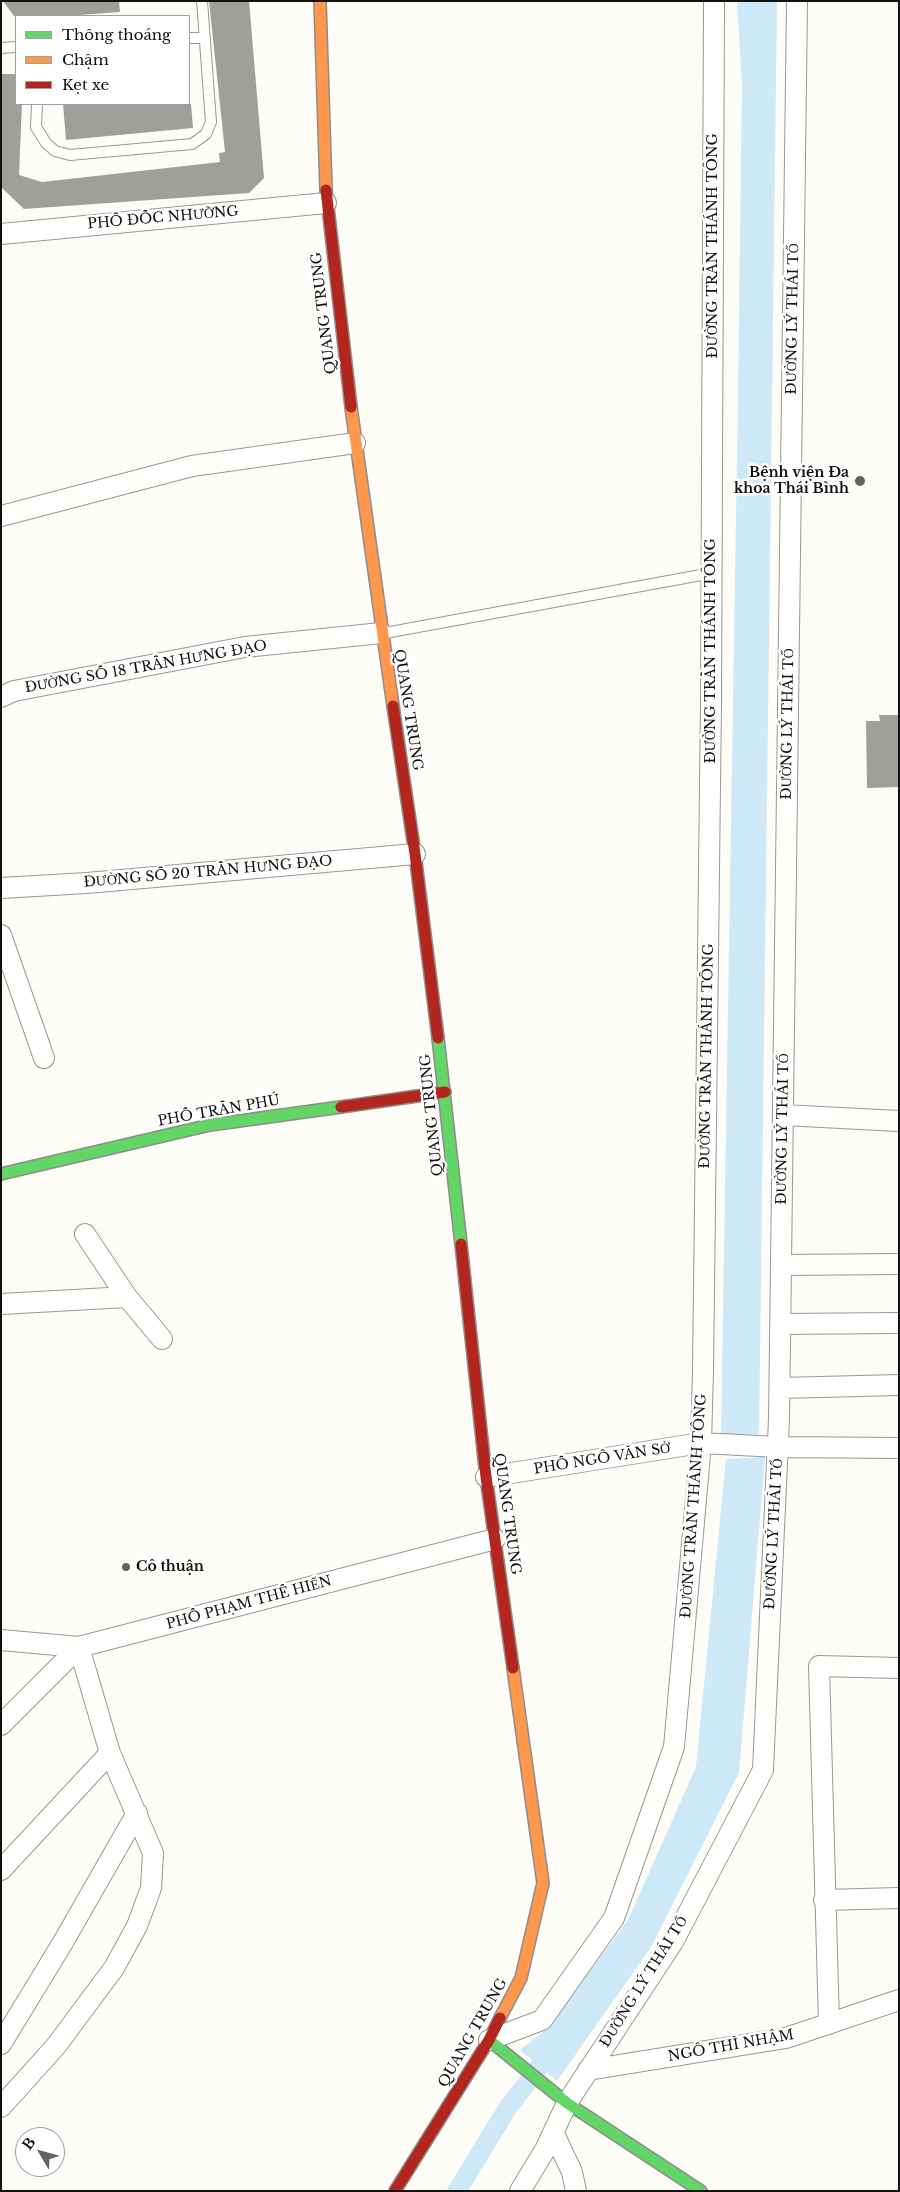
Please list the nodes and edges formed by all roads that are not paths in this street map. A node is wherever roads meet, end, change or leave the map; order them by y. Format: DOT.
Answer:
graph roads {
  1 [pos="202,1"];
  2 [pos="320,1"];
  3 [pos="714,1"];
  4 [pos="798,1"];
  5 [pos="190,38"];
  6 [pos="205,38"];
  7 [pos="1,48"];
  8 [pos="15,48"];
  9 [pos="37,105"];
  10 [pos="326,203"];
  11 [pos="1,234"];
  12 [pos="355,443"];
  13 [pos="1,516"];
  14 [pos="712,573"];
  15 [pos="381,633"];
  16 [pos="1,697"];
  17 [pos="415,854"];
  18 [pos="1,888"];
  19 [pos="1,935"];
  20 [pos="44,1058"];
  21 [pos="445,1092"];
  22 [pos="783,1115"];
  23 [pos="899,1121"];
  24 [pos="1,1174"];
  25 [pos="85,1234"];
  26 [pos="899,1264"];
  27 [pos="781,1265"];
  28 [pos="127,1297"];
  29 [pos="1,1304"];
  30 [pos="899,1323"];
  31 [pos="780,1324"];
  32 [pos="162,1338"];
  33 [pos="899,1386"];
  34 [pos="780,1388"];
  35 [pos="708,1443"];
  36 [pos="778,1447"];
  37 [pos="899,1448"];
  38 [pos="486,1477"];
  39 [pos="495,1539"];
  40 [pos="1,1640"];
  41 [pos="79,1647"];
  42 [pos="899,1668"];
  43 [pos="1,1725"];
  44 [pos="110,1753"];
  45 [pos="137,1813"];
  46 [pos="1,1870"];
  47 [pos="899,1898"];
  48 [pos="824,1900"];
  49 [pos="899,2000"];
  50 [pos="829,2024"];
  51 [pos="489,2040"];
  52 [pos="1,2044"];
  53 [pos="588,2070"];
  54 [pos="559,2096"];
  55 [pos="1,2107"];
  56 [pos="554,2134"];
  57 [pos="394,2191"];
  58 [pos="520,2191"];
  59 [pos="576,2191"];
  60 [pos="701,2191"];
  1 -- 6 [label="lane"];
  2 -- 10 [label="main road, QUANG TRUNG"];
  3 -- 14 [label="street, ĐƯỜNG TRẦN THÁNH TÔNG"];
  4 -- 22 [label="street, ĐƯỜNG LÝ THÁI TỔ"];
  5 -- 6 [label="lane"];
  6 -- 9 [label="lane"];
  7 -- 8 [label="lane"];
  10 -- 11 [label="street, PHỐ ĐỐC NHƯỠNG"];
  10 -- 12 [label="main road, QUANG TRUNG"];
  12 -- 13 [label="street"];
  12 -- 15 [label="main road, QUANG TRUNG"];
  14 -- 15 [label="lane"];
  14 -- 35 [label="street, ĐƯỜNG TRẦN THÁNH TÔNG"];
  15 -- 16 [label="street, ĐƯỜNG SỐ 18 TRẦN HƯNG ĐẠO"];
  15 -- 17 [label="main road, QUANG TRUNG"];
  17 -- 18 [label="street, ĐƯỜNG SỐ 20 TRẦN HƯNG ĐẠO"];
  17 -- 21 [label="main road, QUANG TRUNG"];
  19 -- 20 [label="street"];
  21 -- 24 [label="main road, PHỐ TRẦN PHÚ"];
  21 -- 38 [label="main road, QUANG TRUNG"];
  22 -- 23 [label="street"];
  22 -- 27 [label="street, ĐƯỜNG LÝ THÁI TỔ"];
  25 -- 28 [label="street"];
  26 -- 27 [label="street"];
  27 -- 31 [label="street, ĐƯỜNG LÝ THÁI TỔ"];
  28 -- 29 [label="street"];
  28 -- 32 [label="street"];
  30 -- 31 [label="street"];
  31 -- 34 [label="street, ĐƯỜNG LÝ THÁI TỔ"];
  33 -- 34 [label="street"];
  34 -- 36 [label="street, ĐƯỜNG LÝ THÁI TỔ"];
  35 -- 36 [label="street, PHỐ NGÔ VĂN SỞ"];
  35 -- 38 [label="street, PHỐ NGÔ VĂN SỞ"];
  35 -- 51 [label="street, ĐƯỜNG TRẦN THÁNH TÔNG"];
  36 -- 37 [label="street, PHỐ NGÔ VĂN SỞ"];
  36 -- 53 [label="street, ĐƯỜNG LÝ THÁI TỔ"];
  38 -- 39 [label="main road, QUANG TRUNG"];
  39 -- 41 [label="street, PHỐ PHẠM THẾ HIỂN"];
  39 -- 51 [label="main road, QUANG TRUNG"];
  40 -- 41 [label="street, PHỐ PHẠM THẾ HIỂN"];
  41 -- 43 [label="street"];
  41 -- 44 [label="street"];
  42 -- 48 [label="street"];
  44 -- 45 [label="street"];
  44 -- 46 [label="street"];
  45 -- 52 [label="street"];
  45 -- 55 [label="street"];
  47 -- 48 [label="street"];
  48 -- 50 [label="street"];
  49 -- 50 [label="street, NGÔ THÌ NHẬM"];
  50 -- 53 [label="street, NGÔ THÌ NHẬM"];
  51 -- 54 [label="main road"];
  51 -- 57 [label="main road, QUANG TRUNG"];
  53 -- 54 [label="street, ĐƯỜNG LÝ THÁI TỔ"];
  54 -- 56 [label="street, ĐƯỜNG LÝ THÁI TỔ"];
  54 -- 60 [label="main road"];
  56 -- 58 [label="street, ĐƯỜNG LÝ THÁI TỔ"];
  56 -- 59 [label="street"];
}
